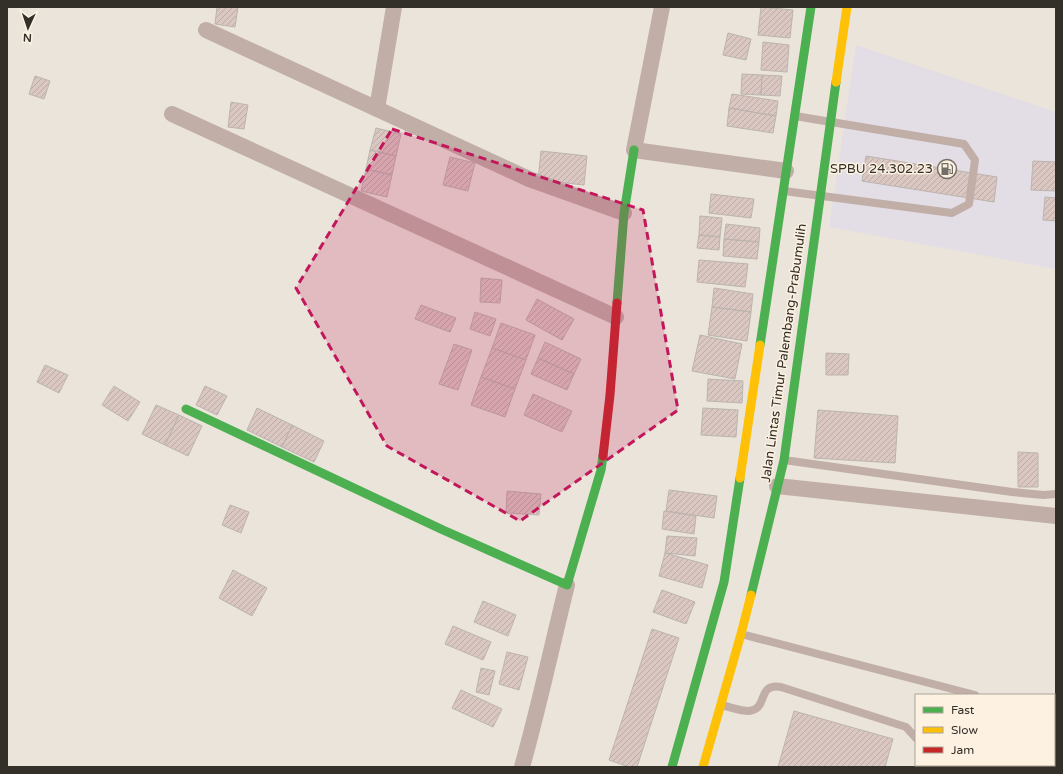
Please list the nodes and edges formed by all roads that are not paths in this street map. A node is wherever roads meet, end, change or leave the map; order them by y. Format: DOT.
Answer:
graph roads {
  1 [pos="394,7"];
  2 [pos="662,7"];
  3 [pos="811,7"];
  4 [pos="847,7"];
  5 [pos="206,30"];
  6 [pos="377,109"];
  7 [pos="172,114"];
  8 [pos="794,116"];
  9 [pos="830,123"];
  10 [pos="634,150"];
  11 [pos="786,171"];
  12 [pos="783,191"];
  13 [pos="820,195"];
  14 [pos="624,213"];
  15 [pos="616,317"];
  16 [pos="186,409"];
  17 [pos="784,460"];
  18 [pos="777,486"];
  19 [pos="1056,494"];
  20 [pos="1056,516"];
  21 [pos="567,585"];
  22 [pos="741,634"];
  23 [pos="972,694"];
  24 [pos="720,705"];
  25 [pos="915,737"];
  26 [pos="522,767"];
  27 [pos="672,767"];
  28 [pos="703,767"];
  1 -- 6 [label="street"];
  2 -- 10 [label="street"];
  3 -- 8 [label="main road, Jalan Lintas Timur Palembang-Prabumulih"];
  4 -- 9 [label="main road, Jalan Lintas Timur Palembang-Prabumulih"];
  5 -- 6 [label="street"];
  6 -- 14 [label="street"];
  7 -- 15 [label="street"];
  8 -- 9 [label="lane"];
  8 -- 11 [label="main road, Jalan Lintas Timur Palembang-Prabumulih"];
  9 -- 13 [label="main road, Jalan Lintas Timur Palembang-Prabumulih"];
  9 -- 13 [label="lane"];
  10 -- 11 [label="street"];
  10 -- 14 [label="main road"];
  11 -- 12 [label="main road, Jalan Lintas Timur Palembang-Prabumulih"];
  12 -- 13 [label="lane"];
  12 -- 27 [label="main road, Jalan Lintas Timur Palembang-Prabumulih"];
  13 -- 17 [label="main road, Jalan Lintas Timur Palembang-Prabumulih"];
  14 -- 15 [label="main road"];
  15 -- 21 [label="main road"];
  16 -- 21 [label="main road"];
  17 -- 18 [label="main road, Jalan Lintas Timur Palembang-Prabumulih"];
  17 -- 19 [label="lane"];
  18 -- 20 [label="street"];
  18 -- 22 [label="main road, Jalan Lintas Timur Palembang-Prabumulih"];
  21 -- 26 [label="street"];
  22 -- 23 [label="lane"];
  22 -- 24 [label="main road, Jalan Lintas Timur Palembang-Prabumulih"];
  24 -- 25 [label="lane"];
  24 -- 28 [label="main road, Jalan Lintas Timur Palembang-Prabumulih"];
}
